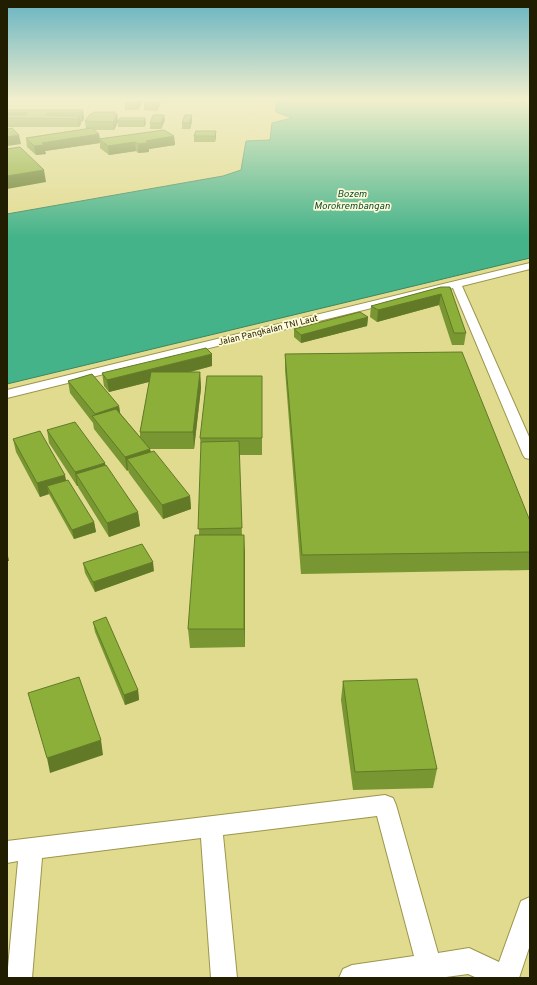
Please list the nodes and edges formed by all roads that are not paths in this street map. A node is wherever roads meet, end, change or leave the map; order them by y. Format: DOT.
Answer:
graph roads {
  1 [pos="530,266"];
  2 [pos="456,284"];
  3 [pos="7,394"];
  4 [pos="530,455"];
  5 [pos="211,827"];
  6 [pos="30,849"];
  7 [pos="7,852"];
  8 [pos="530,909"];
  9 [pos="429,967"];
  10 [pos="19,978"];
  11 [pos="224,978"];
  12 [pos="352,978"];
  13 [pos="505,978"];
  1 -- 2 [label="street, Jalan Pangkalan TNI Laut"];
  2 -- 3 [label="street, Jalan Pangkalan TNI Laut"];
  2 -- 4 [label="street"];
  5 -- 6 [label="street"];
  5 -- 9 [label="street"];
  5 -- 11 [label="street"];
  6 -- 7 [label="street"];
  6 -- 10 [label="street"];
  8 -- 13 [label="street"];
  9 -- 12 [label="street"];
  9 -- 13 [label="street"];
}
